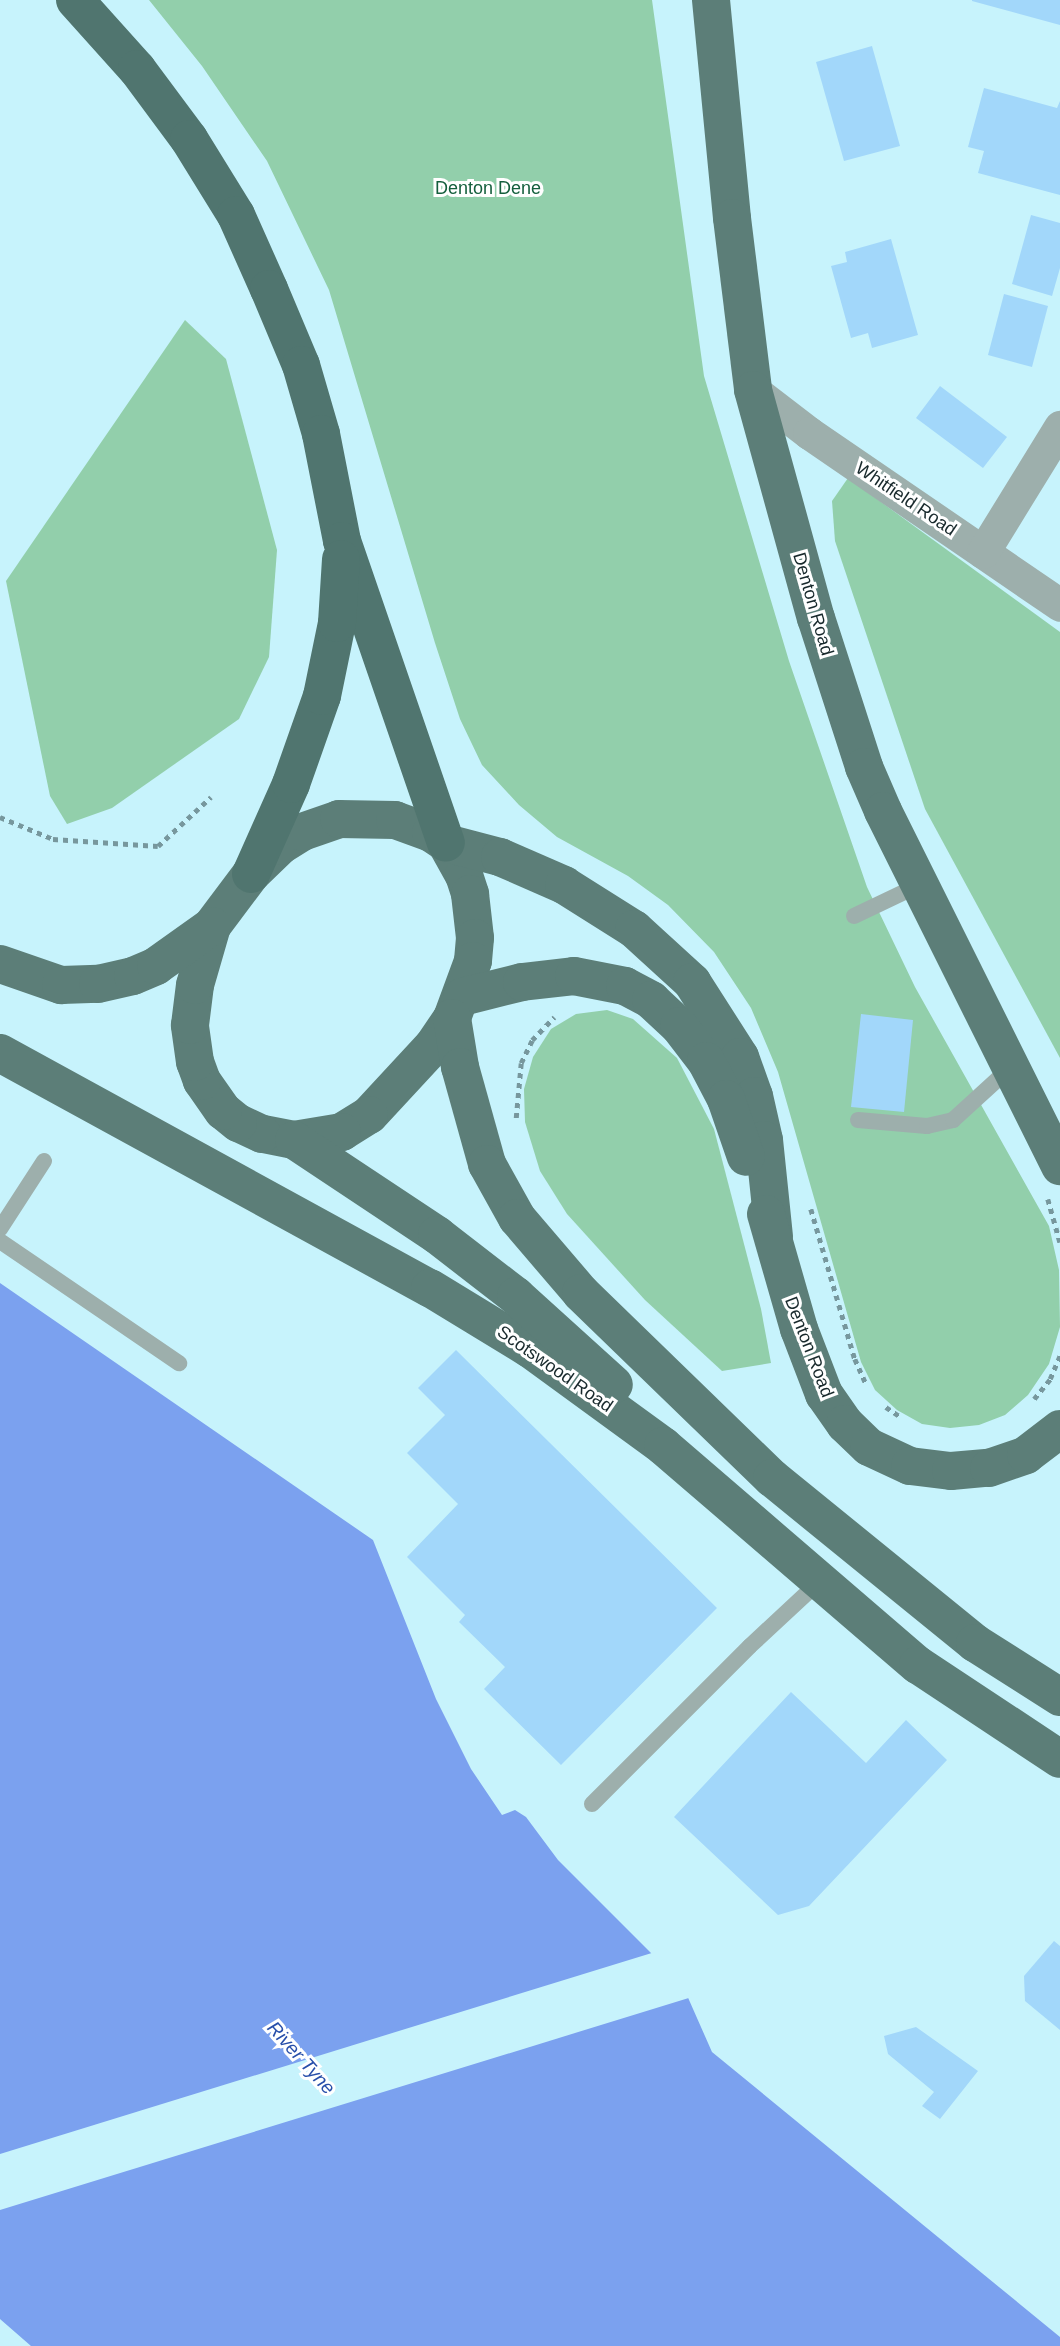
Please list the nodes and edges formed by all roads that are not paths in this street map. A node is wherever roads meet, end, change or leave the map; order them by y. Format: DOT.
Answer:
graph roads {
  1 [pos="75,0"];
  2 [pos="711,0"];
  3 [pos="753,390"];
  4 [pos="1060,427"];
  5 [pos="342,541"];
  6 [pos="983,552"];
  7 [pos="1060,605"];
  8 [pos="446,843"];
  9 [pos="251,874"];
  10 [pos="919,886"];
  11 [pos="854,916"];
  12 [pos="212,926"];
  13 [pos="0,964"];
  14 [pos="457,1007"];
  15 [pos="0,1053"];
  16 [pos="1010,1067"];
  17 [pos="858,1120"];
  18 [pos="146,1133"];
  19 [pos="278,1137"];
  20 [pos="44,1161"];
  21 [pos="1060,1166"];
  22 [pos="0,1229"];
  23 [pos="774,1236"];
  24 [pos="0,1241"];
  25 [pos="179,1363"];
  26 [pos="1060,1429"];
  27 [pos="663,1446"];
  28 [pos="820,1581"];
  29 [pos="1060,1697"];
  30 [pos="1060,1759"];
  31 [pos="592,1804"];
  1 -- 5 [label="highway"];
  2 -- 3 [label="main road, Denton Road"];
  3 -- 6 [label="street, Whitfield Road"];
  3 -- 10 [label="main road, Denton Road"];
  4 -- 6 [label="street"];
  5 -- 8 [label="highway"];
  5 -- 9 [label="highway"];
  6 -- 7 [label="street, Whitfield Road"];
  8 -- 9 [label="main road"];
  8 -- 14 [label="main road"];
  8 -- 23 [label="main road"];
  9 -- 12 [label="main road"];
  10 -- 11 [label="lane"];
  10 -- 16 [label="main road, Denton Road"];
  12 -- 13 [label="main road"];
  12 -- 19 [label="main road"];
  14 -- 19 [label="main road"];
  14 -- 23 [label="main road"];
  14 -- 29 [label="main road"];
  15 -- 18 [label="main road, Scotswood Road"];
  16 -- 17 [label="lane"];
  16 -- 21 [label="main road, Denton Road"];
  18 -- 19 [label="main road"];
  18 -- 27 [label="main road, Scotswood Road"];
  19 -- 27 [label="main road"];
  20 -- 22 [label="lane"];
  23 -- 26 [label="main road, Denton Road"];
  24 -- 25 [label="lane"];
  27 -- 28 [label="main road, Scotswood Road"];
  28 -- 30 [label="main road, Scotswood Road"];
  28 -- 31 [label="lane"];
}
